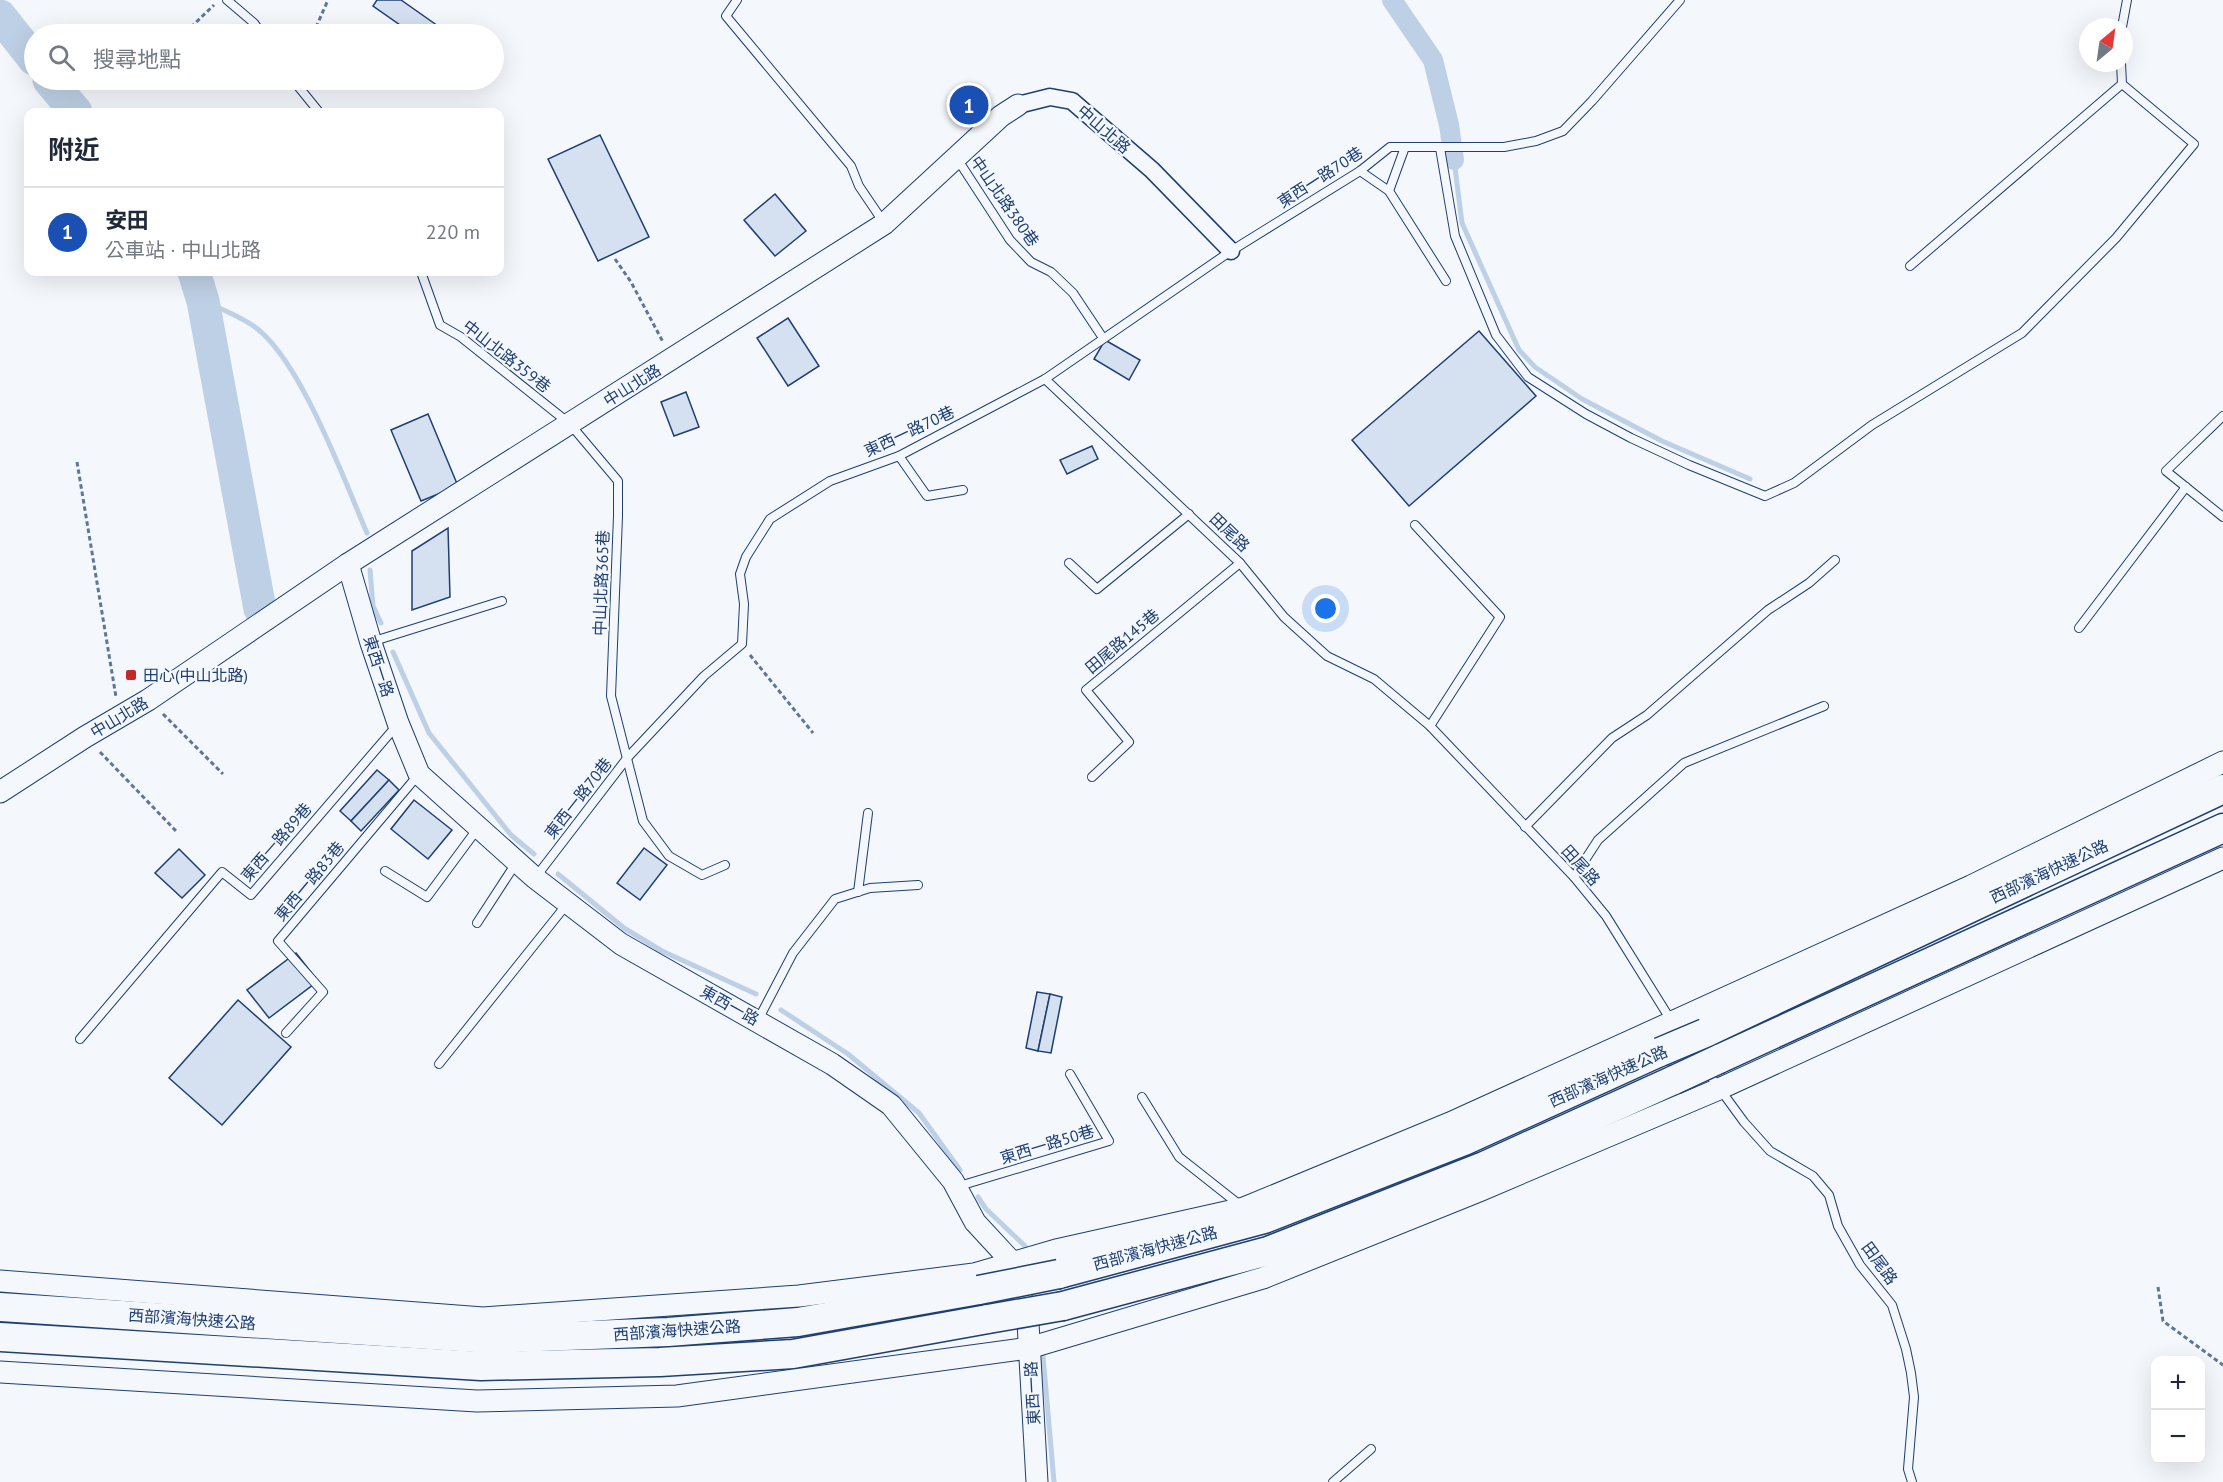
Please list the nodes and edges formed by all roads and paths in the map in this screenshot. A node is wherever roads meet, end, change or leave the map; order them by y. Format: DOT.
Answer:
graph roads {
  1 [pos="219,0"];
  2 [pos="227,0"];
  3 [pos="328,0"];
  4 [pos="737,0"];
  5 [pos="1680,0"];
  6 [pos="2127,0"];
  7 [pos="2124,18"];
  8 [pos="194,24"];
  9 [pos="255,24"];
  10 [pos="317,24"];
  11 [pos="2121,72"];
  12 [pos="2122,84"];
  13 [pos="301,90"];
  14 [pos="1018,105"];
  15 [pos="317,108"];
  16 [pos="1405,147"];
  17 [pos="1440,148"];
  18 [pos="956,157"];
  19 [pos="1360,171"];
  20 [pos="1389,191"];
  21 [pos="884,224"];
  22 [pos="1231,251"];
  23 [pos="615,259"];
  24 [pos="1910,266"];
  25 [pos="422,276"];
  26 [pos="1446,281"];
  27 [pos="1103,338"];
  28 [pos="672,360"];
  29 [pos="1045,379"];
  30 [pos="2223,416"];
  31 [pos="570,424"];
  32 [pos="899,456"];
  33 [pos="77,462"];
  34 [pos="2186,488"];
  35 [pos="963,490"];
  36 [pos="1189,514"];
  37 [pos="2223,517"];
  38 [pos="1415,525"];
  39 [pos="1835,560"];
  40 [pos="1069,563"];
  41 [pos="1240,563"];
  42 [pos="348,564"];
  43 [pos="502,601"];
  44 [pos="2079,628"];
  45 [pos="371,643"];
  46 [pos="742,644"];
  47 [pos="148,700"];
  48 [pos="1824,706"];
  49 [pos="120,717"];
  50 [pos="398,723"];
  51 [pos="1430,726"];
  52 [pos="813,733"];
  53 [pos="85,737"];
  54 [pos="628,757"];
  55 [pos="2223,762"];
  56 [pos="223,774"];
  57 [pos="419,774"];
  58 [pos="1092,777"];
  59 [pos="2223,789"];
  60 [pos="0,792"];
  61 [pos="868,813"];
  62 [pos="1525,827"];
  63 [pos="478,828"];
  64 [pos="2223,828"];
  65 [pos="176,831"];
  66 [pos="2223,858"];
  67 [pos="517,861"];
  68 [pos="725,865"];
  69 [pos="385,871"];
  70 [pos="1574,877"];
  71 [pos="535,878"];
  72 [pos="918,885"];
  73 [pos="858,892"];
  74 [pos="567,904"];
  75 [pos="477,923"];
  76 [pos="758,1020"];
  77 [pos="1672,1021"];
  78 [pos="286,1033"];
  79 [pos="80,1039"];
  80 [pos="1703,1051"];
  81 [pos="439,1064"];
  82 [pos="1070,1074"];
  83 [pos="1719,1089"];
  84 [pos="1142,1097"];
  85 [pos="956,1188"];
  86 [pos="1244,1208"];
  87 [pos="1011,1261"];
  88 [pos="0,1281"];
  89 [pos="2158,1287"];
  90 [pos="0,1306"];
  91 [pos="0,1337"];
  92 [pos="1029,1348"];
  93 [pos="2223,1365"];
  94 [pos="0,1372"];
  95 [pos="1371,1449"];
  96 [pos="1037,1482"];
  97 [pos="1332,1482"];
  98 [pos="1912,1482"];
  1 -- 8 [label="path"];
  2 -- 9 [label="lane"];
  3 -- 10 [label="path"];
  4 -- 21 [label="lane"];
  5 -- 17 [label="lane, 東西一路70巷"];
  6 -- 7 [label="lane"];
  11 -- 12 [label="lane"];
  12 -- 17 [label="lane"];
  12 -- 24 [label="lane"];
  13 -- 15 [label="lane"];
  14 -- 18 [label="street, 中山北路"];
  14 -- 22 [label="street, 中山北路"];
  16 -- 17 [label="lane, 東西一路70巷"];
  16 -- 19 [label="lane, 東西一路70巷"];
  16 -- 20 [label="lane"];
  18 -- 21 [label="street, 中山北路"];
  18 -- 27 [label="lane, 中山北路380巷"];
  19 -- 20 [label="lane"];
  19 -- 22 [label="lane, 東西一路70巷"];
  20 -- 26 [label="lane"];
  21 -- 28 [label="street, 中山北路"];
  22 -- 27 [label="lane, 東西一路70巷"];
  23 -- 28 [label="path"];
  25 -- 31 [label="lane, 中山北路359巷"];
  27 -- 29 [label="lane, 東西一路70巷"];
  28 -- 31 [label="street, 中山北路"];
  29 -- 32 [label="lane, 東西一路70巷"];
  29 -- 36 [label="lane, 田尾路"];
  30 -- 34 [label="lane"];
  31 -- 42 [label="street, 中山北路"];
  31 -- 54 [label="lane, 中山北路365巷"];
  32 -- 35 [label="lane"];
  32 -- 46 [label="lane, 東西一路70巷"];
  33 -- 49 [label="path"];
  34 -- 37 [label="lane"];
  34 -- 44 [label="lane"];
  36 -- 40 [label="lane"];
  36 -- 41 [label="lane, 田尾路"];
  38 -- 51 [label="lane"];
  39 -- 62 [label="lane"];
  41 -- 51 [label="lane, 田尾路"];
  41 -- 58 [label="lane, 田尾路145巷"];
  42 -- 45 [label="street, 東西一路"];
  42 -- 47 [label="street, 中山北路"];
  43 -- 45 [label="lane"];
  45 -- 50 [label="street, 東西一路"];
  46 -- 52 [label="path"];
  46 -- 54 [label="lane, 東西一路70巷"];
  47 -- 49 [label="street, 中山北路"];
  47 -- 56 [label="path"];
  48 -- 70 [label="lane"];
  49 -- 53 [label="street, 中山北路"];
  50 -- 57 [label="street, 東西一路"];
  50 -- 79 [label="lane, 東西一路89巷"];
  51 -- 62 [label="lane, 田尾路"];
  53 -- 60 [label="street, 中山北路"];
  53 -- 65 [label="path"];
  54 -- 68 [label="lane, 中山北路365巷"];
  54 -- 71 [label="lane, 東西一路70巷"];
  55 -- 77 [label="street"];
  57 -- 63 [label="street, 東西一路"];
  57 -- 78 [label="lane, 東西一路83巷"];
  59 -- 80 [label="highway, 西部濱海快速公路"];
  61 -- 73 [label="lane"];
  62 -- 70 [label="lane, 田尾路"];
  63 -- 67 [label="street, 東西一路"];
  63 -- 69 [label="lane"];
  64 -- 80 [label="highway, 西部濱海快速公路"];
  66 -- 83 [label="street"];
  67 -- 71 [label="street, 東西一路"];
  67 -- 75 [label="lane"];
  70 -- 77 [label="lane, 田尾路"];
  71 -- 74 [label="street, 東西一路"];
  72 -- 73 [label="lane"];
  73 -- 76 [label="lane"];
  74 -- 76 [label="street, 東西一路"];
  74 -- 81 [label="lane"];
  76 -- 85 [label="street, 東西一路"];
  77 -- 80 [label="lane, 田尾路"];
  77 -- 86 [label="street"];
  80 -- 83 [label="lane, 田尾路"];
  80 -- 90 [label="highway, 西部濱海快速公路, bridge"];
  80 -- 91 [label="highway, 西部濱海快速公路, bridge"];
  82 -- 85 [label="lane, 東西一路50巷"];
  83 -- 92 [label="street"];
  83 -- 98 [label="lane, 田尾路"];
  84 -- 86 [label="lane"];
  85 -- 87 [label="street, 東西一路"];
  86 -- 87 [label="street"];
  87 -- 88 [label="street"];
  87 -- 92 [label="street, 東西一路"];
  89 -- 93 [label="path"];
  92 -- 94 [label="street"];
  92 -- 96 [label="street, 東西一路"];
  95 -- 97 [label="lane"];
}
